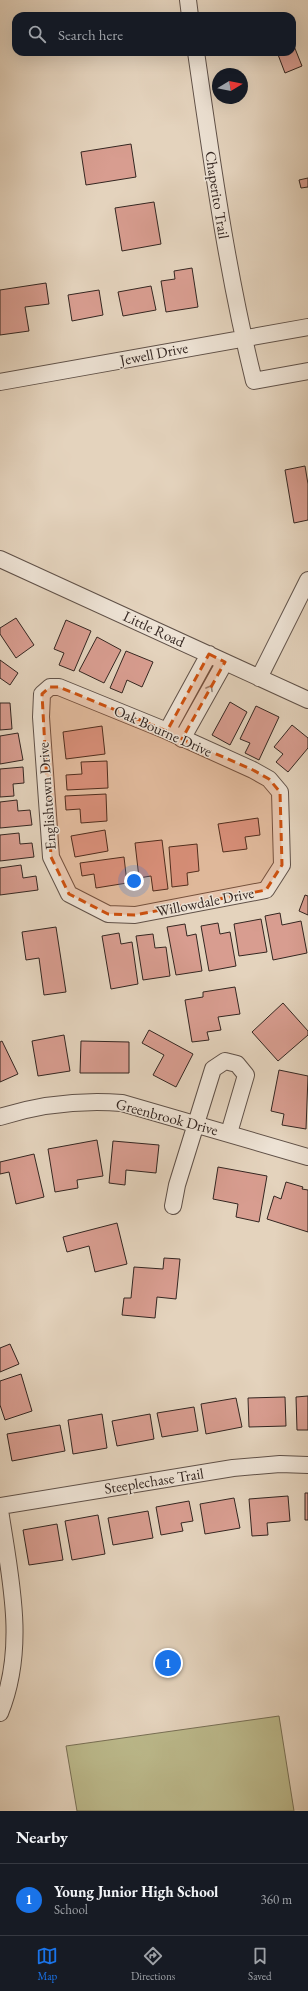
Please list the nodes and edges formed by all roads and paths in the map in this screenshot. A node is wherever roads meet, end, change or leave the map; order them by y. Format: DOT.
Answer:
graph roads {
  1 [pos="188,0"];
  2 [pos="190,12"];
  3 [pos="197,56"];
  4 [pos="308,326"];
  5 [pos="243,338"];
  6 [pos="308,371"];
  7 [pos="0,382"];
  8 [pos="0,559"];
  9 [pos="308,580"];
  10 [pos="209,654"];
  11 [pos="225,662"];
  12 [pos="260,678"];
  13 [pos="42,694"];
  14 [pos="308,700"];
  15 [pos="167,731"];
  16 [pos="182,739"];
  17 [pos="280,792"];
  18 [pos="69,894"];
  19 [pos="0,1117"];
  20 [pos="195,1124"];
  21 [pos="229,1133"];
  22 [pos="308,1157"];
  23 [pos="173,1206"];
  24 [pos="308,1465"];
  25 [pos="0,1506"];
  26 [pos="0,1510"];
  27 [pos="0,1713"];
  1 -- 2 [label="street"];
  3 -- 5 [label="street, Chaperito Trail"];
  4 -- 5 [label="street, Jewell Drive"];
  5 -- 6 [label="street, Chaperito Trail"];
  5 -- 7 [label="street, Jewell Drive"];
  8 -- 10 [label="street, Little Road"];
  9 -- 12 [label="street"];
  10 -- 11 [label="street, Little Road"];
  10 -- 15 [label="street"];
  11 -- 12 [label="street, Little Road"];
  16 -- 11 [label="street, one-way"];
  12 -- 14 [label="street, Little Road"];
  13 -- 15 [label="street, Oak Bourne Drive"];
  13 -- 18 [label="street, Englishtown Drive"];
  15 -- 16 [label="street, Oak Bourne Drive"];
  16 -- 17 [label="street, Oak Bourne Drive"];
  17 -- 18 [label="street, Willowdale Drive"];
  19 -- 20 [label="street, Greenbrook Drive"];
  20 -- 21 [label="street, Greenbrook Drive"];
  20 -- 21 [label="street"];
  20 -- 23 [label="street"];
  21 -- 22 [label="street, Greenbrook Drive"];
  24 -- 25 [label="street, Steeplechase Trail"];
  26 -- 27 [label="street"];
}
